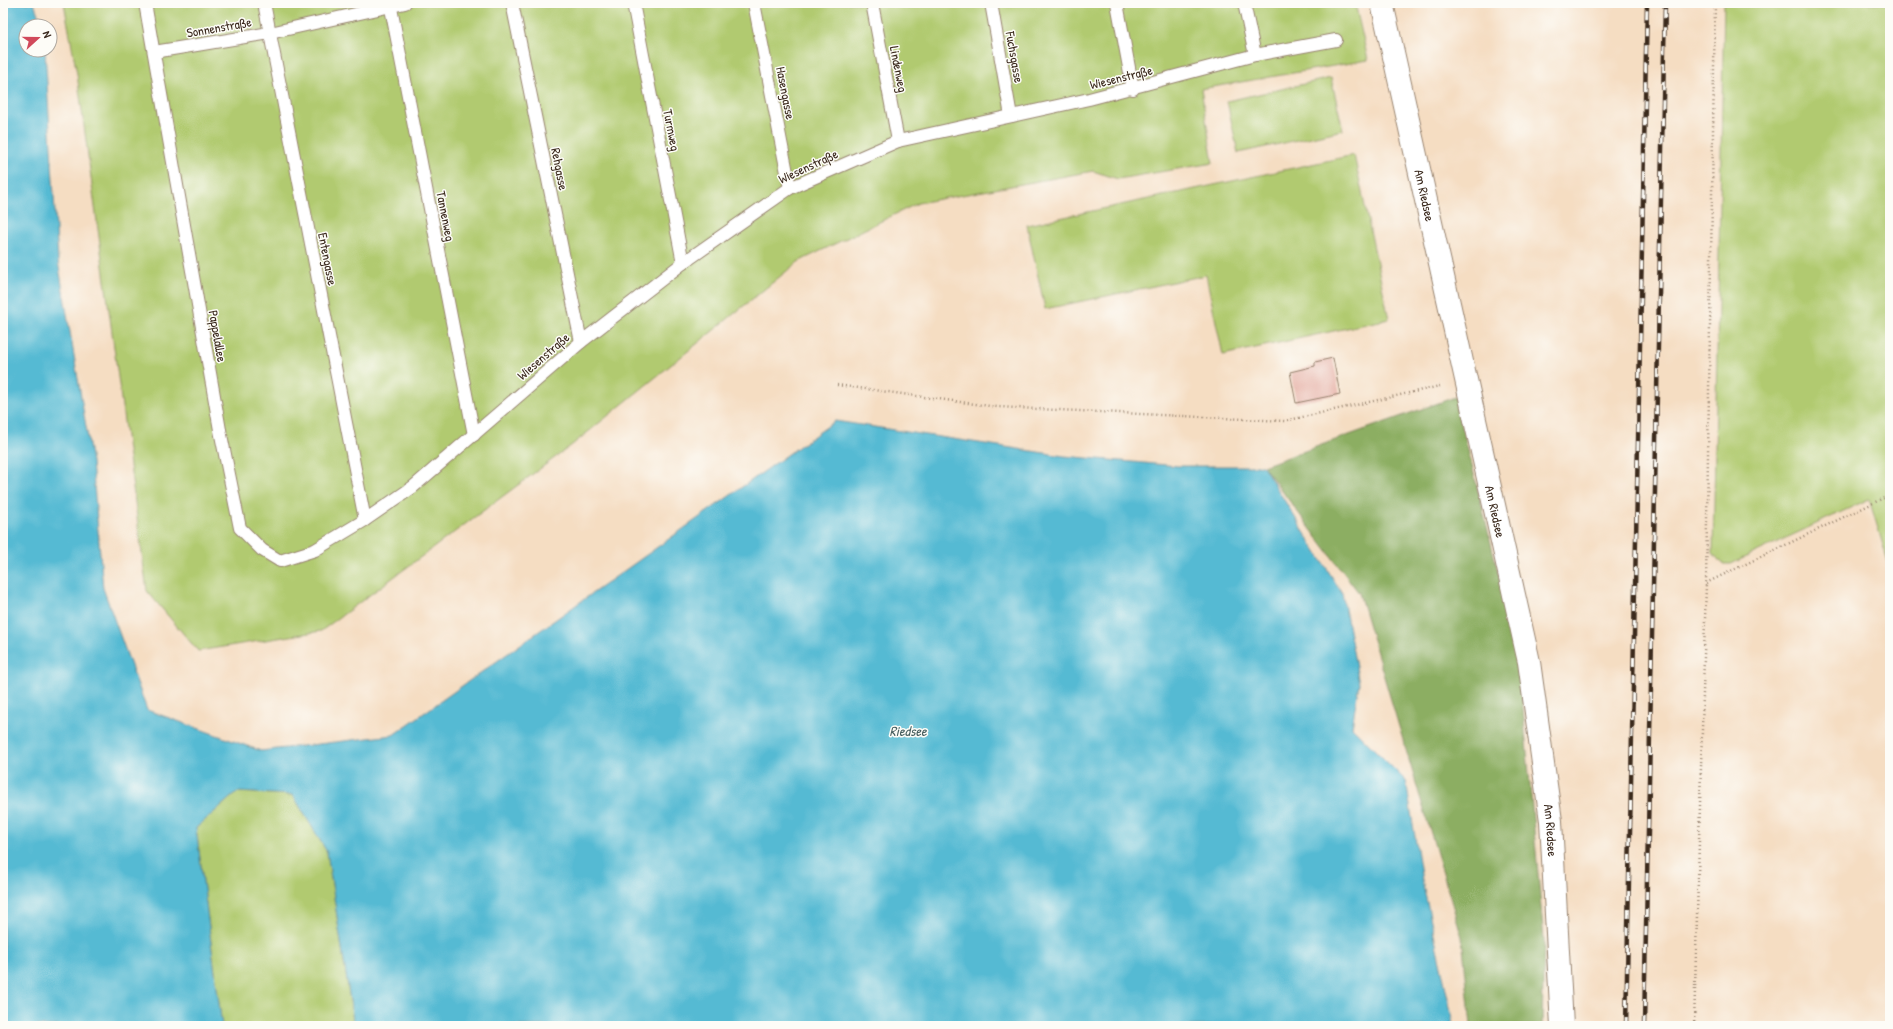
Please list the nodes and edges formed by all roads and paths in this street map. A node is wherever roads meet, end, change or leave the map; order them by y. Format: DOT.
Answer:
graph roads {
  1 [pos="144,3"];
  2 [pos="264,3"];
  3 [pos="405,3"];
  4 [pos="512,3"];
  5 [pos="633,3"];
  6 [pos="754,3"];
  7 [pos="872,3"];
  8 [pos="991,3"];
  9 [pos="1117,3"];
  10 [pos="1244,3"];
  11 [pos="1382,3"];
  12 [pos="1716,3"];
  13 [pos="391,4"];
  14 [pos="270,33"];
  15 [pos="1336,40"];
  16 [pos="154,52"];
  17 [pos="1255,55"];
  18 [pos="1133,88"];
  19 [pos="1012,116"];
  20 [pos="898,141"];
  21 [pos="790,188"];
  22 [pos="683,263"];
  23 [pos="580,342"];
  24 [pos="1466,380"];
  25 [pos="837,385"];
  26 [pos="474,435"];
  27 [pos="1890,495"];
  28 [pos="365,520"];
  29 [pos="1706,583"];
  30 [pos="1562,1026"];
  31 [pos="1694,1026"];
  1 -- 16 [label="lane, Pappelallee"];
  2 -- 14 [label="lane, Entengasse"];
  3 -- 13 [label="lane, Sonnenstraße"];
  4 -- 23 [label="lane, Rehgasse"];
  5 -- 22 [label="lane, Turmweg"];
  6 -- 21 [label="lane, Hasengasse"];
  7 -- 20 [label="lane, Lindenweg"];
  8 -- 19 [label="lane, Fuchsgasse"];
  9 -- 18 [label="lane"];
  10 -- 17 [label="lane"];
  11 -- 24 [label="street, Am Riedsee"];
  12 -- 29 [label="path"];
  13 -- 14 [label="lane, Sonnenstraße"];
  13 -- 26 [label="lane, Tannenweg"];
  14 -- 16 [label="lane, Sonnenstraße"];
  14 -- 28 [label="lane, Entengasse"];
  15 -- 17 [label="lane, Wiesenstraße"];
  16 -- 28 [label="lane, Pappelallee"];
  17 -- 18 [label="lane, Wiesenstraße"];
  18 -- 19 [label="lane, Wiesenstraße"];
  19 -- 20 [label="lane, Wiesenstraße"];
  20 -- 21 [label="lane, Wiesenstraße"];
  21 -- 22 [label="lane, Wiesenstraße"];
  22 -- 23 [label="lane, Wiesenstraße"];
  23 -- 26 [label="lane, Wiesenstraße"];
  24 -- 25 [label="path"];
  24 -- 30 [label="street, Am Riedsee"];
  26 -- 28 [label="lane, Wiesenstraße"];
  27 -- 29 [label="path"];
  29 -- 31 [label="path"];
}
